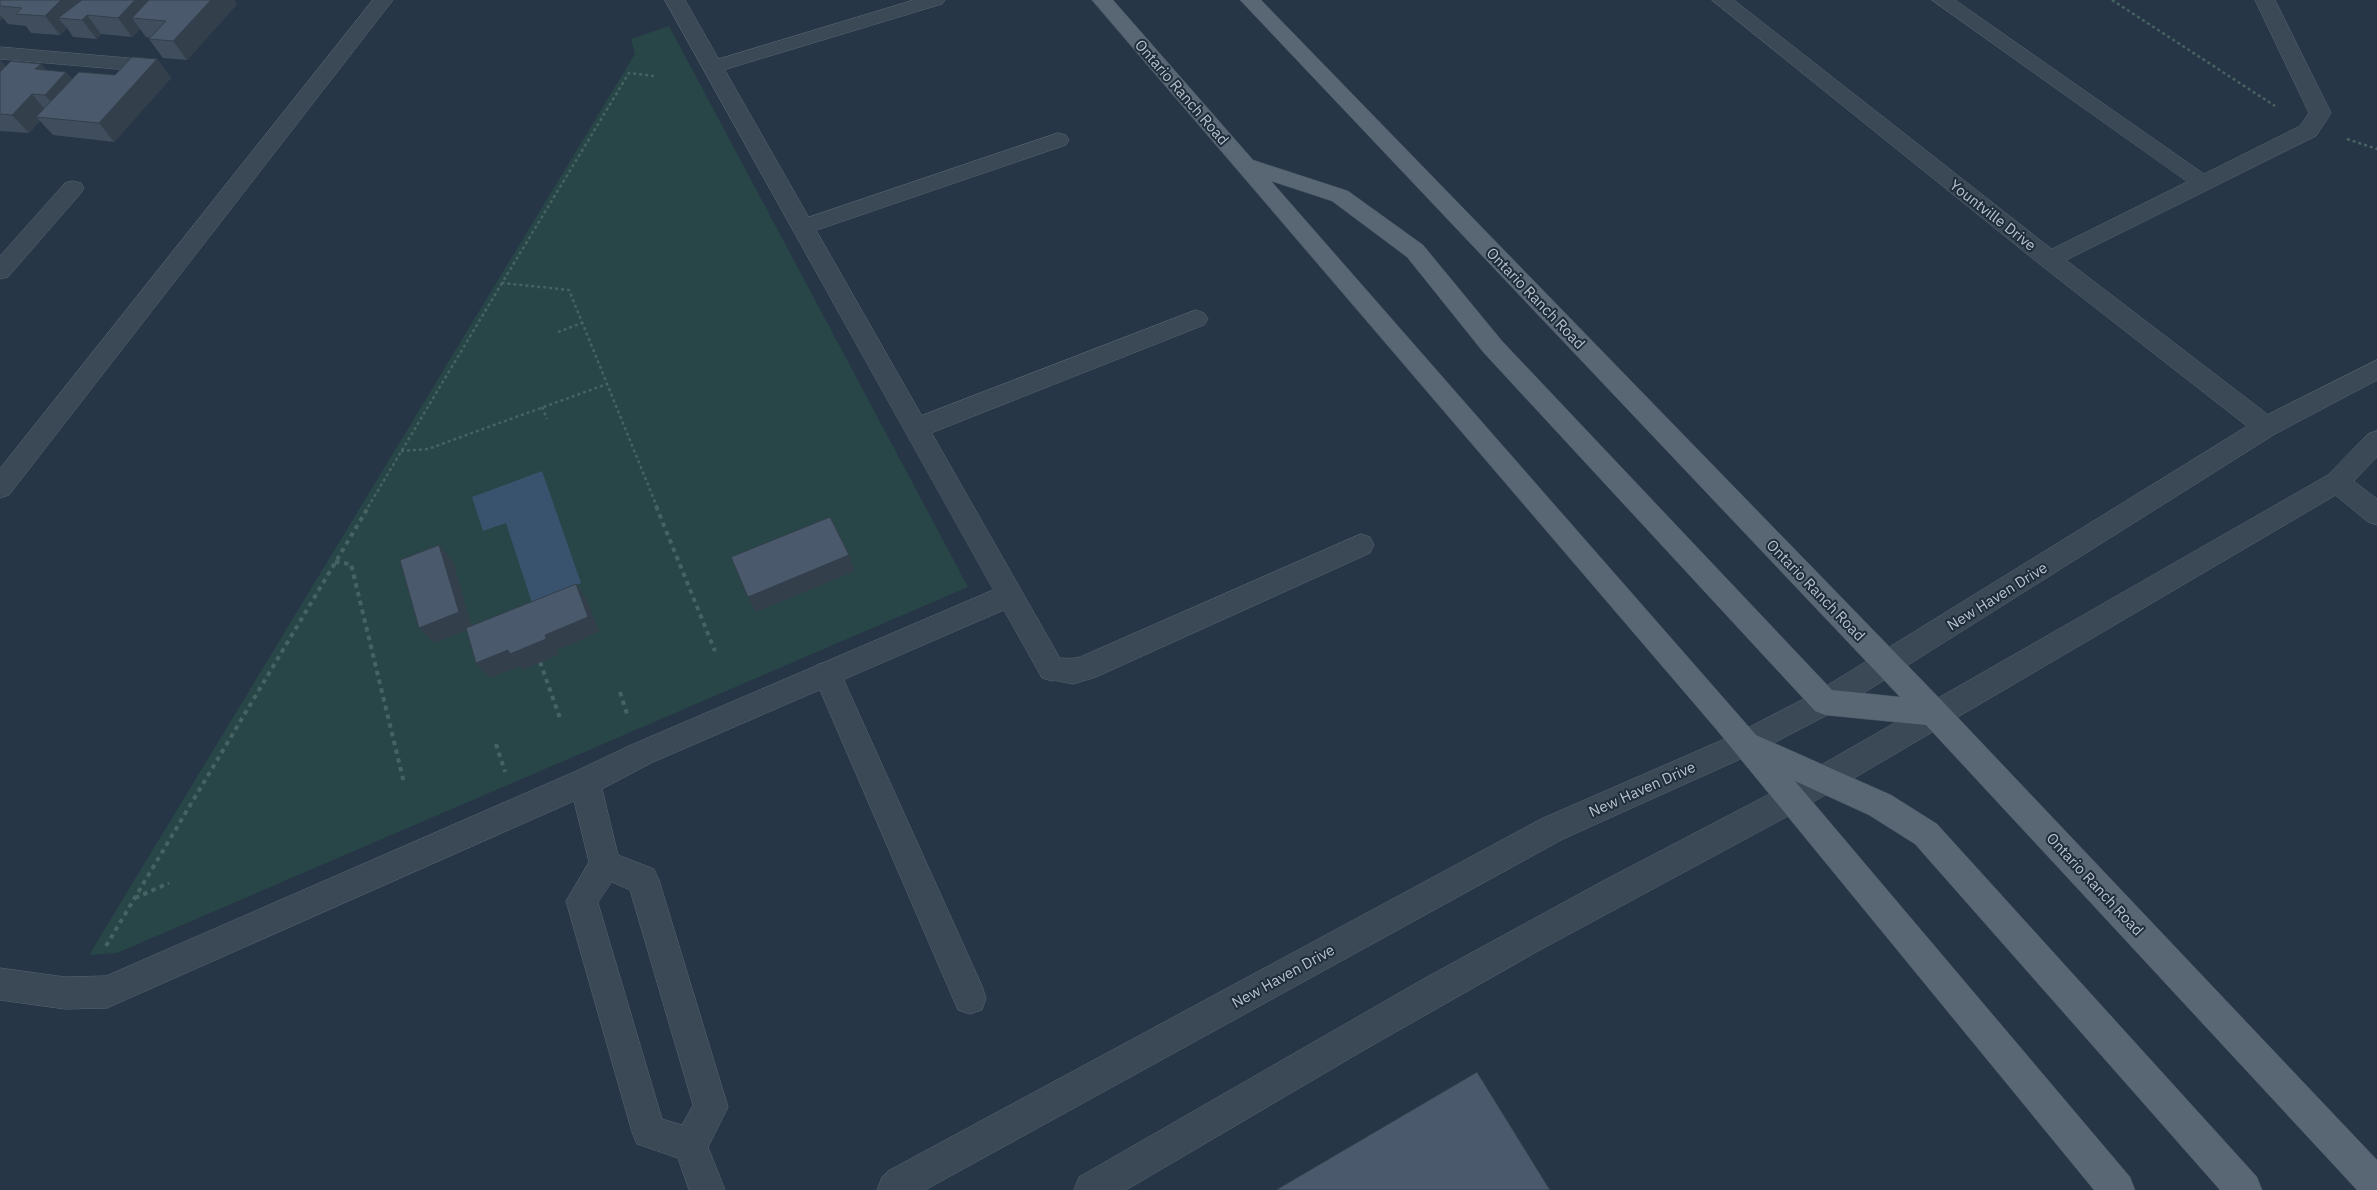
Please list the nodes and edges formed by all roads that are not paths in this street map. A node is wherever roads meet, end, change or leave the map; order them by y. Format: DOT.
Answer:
graph roads {
  1 [pos="383,0"];
  2 [pos="675,0"];
  3 [pos="935,0"];
  4 [pos="1102,0"];
  5 [pos="1250,0"];
  6 [pos="1722,0"];
  7 [pos="1942,0"];
  8 [pos="2265,0"];
  9 [pos="0,52"];
  10 [pos="140,65"];
  11 [pos="714,67"];
  12 [pos="1058,140"];
  13 [pos="1246,166"];
  14 [pos="2204,184"];
  15 [pos="74,188"];
  16 [pos="803,227"];
  17 [pos="2050,260"];
  18 [pos="0,271"];
  19 [pos="1196,319"];
  20 [pos="2377,369"];
  21 [pos="2266,427"];
  22 [pos="917,428"];
  23 [pos="2377,441"];
  24 [pos="2337,482"];
  25 [pos="0,488"];
  26 [pos="2377,514"];
  27 [pos="1361,545"];
  28 [pos="1009,596"];
  29 [pos="1888,664"];
  30 [pos="827,674"];
  31 [pos="1825,702"];
  32 [pos="1935,713"];
  33 [pos="1746,743"];
  34 [pos="1824,777"];
  35 [pos="585,782"];
  36 [pos="1792,798"];
  37 [pos="604,865"];
  38 [pos="0,984"];
  39 [pos="970,998"];
  40 [pos="690,1145"];
  41 [pos="2377,1186"];
  42 [pos="706,1190"];
  43 [pos="895,1190"];
  44 [pos="1092,1190"];
  45 [pos="2117,1190"];
  46 [pos="2244,1190"];
  1 -- 25 [label="street"];
  2 -- 11 [label="street"];
  3 -- 11 [label="street"];
  4 -- 13 [label="main road, Ontario Ranch Road"];
  5 -- 29 [label="main road, Ontario Ranch Road"];
  6 -- 17 [label="street, Yountville Drive"];
  7 -- 14 [label="street"];
  8 -- 14 [label="street"];
  9 -- 10 [label="street"];
  11 -- 16 [label="street"];
  12 -- 16 [label="street"];
  13 -- 31 [label="main road"];
  13 -- 33 [label="main road, Ontario Ranch Road"];
  14 -- 17 [label="street"];
  15 -- 18 [label="street"];
  16 -- 22 [label="street"];
  17 -- 21 [label="street, Yountville Drive"];
  19 -- 22 [label="street"];
  20 -- 21 [label="street, New Haven Drive"];
  21 -- 29 [label="street, New Haven Drive"];
  22 -- 28 [label="street"];
  23 -- 24 [label="street"];
  24 -- 26 [label="street"];
  24 -- 32 [label="street"];
  27 -- 28 [label="street"];
  28 -- 30 [label="street"];
  29 -- 31 [label="street, New Haven Drive"];
  29 -- 32 [label="main road, Ontario Ranch Road"];
  30 -- 35 [label="street"];
  30 -- 39 [label="street"];
  31 -- 32 [label="main road"];
  31 -- 33 [label="street, New Haven Drive"];
  32 -- 34 [label="street"];
  32 -- 41 [label="main road, Ontario Ranch Road"];
  33 -- 34 [label="main road"];
  33 -- 36 [label="main road, Ontario Ranch Road"];
  33 -- 43 [label="street, New Haven Drive"];
  34 -- 36 [label="street"];
  34 -- 46 [label="main road"];
  35 -- 37 [label="street"];
  35 -- 38 [label="street"];
  36 -- 44 [label="street"];
  36 -- 45 [label="main road, Ontario Ranch Road"];
  37 -- 40 [label="street"];
  37 -- 40 [label="street"];
  40 -- 42 [label="street"];
}
